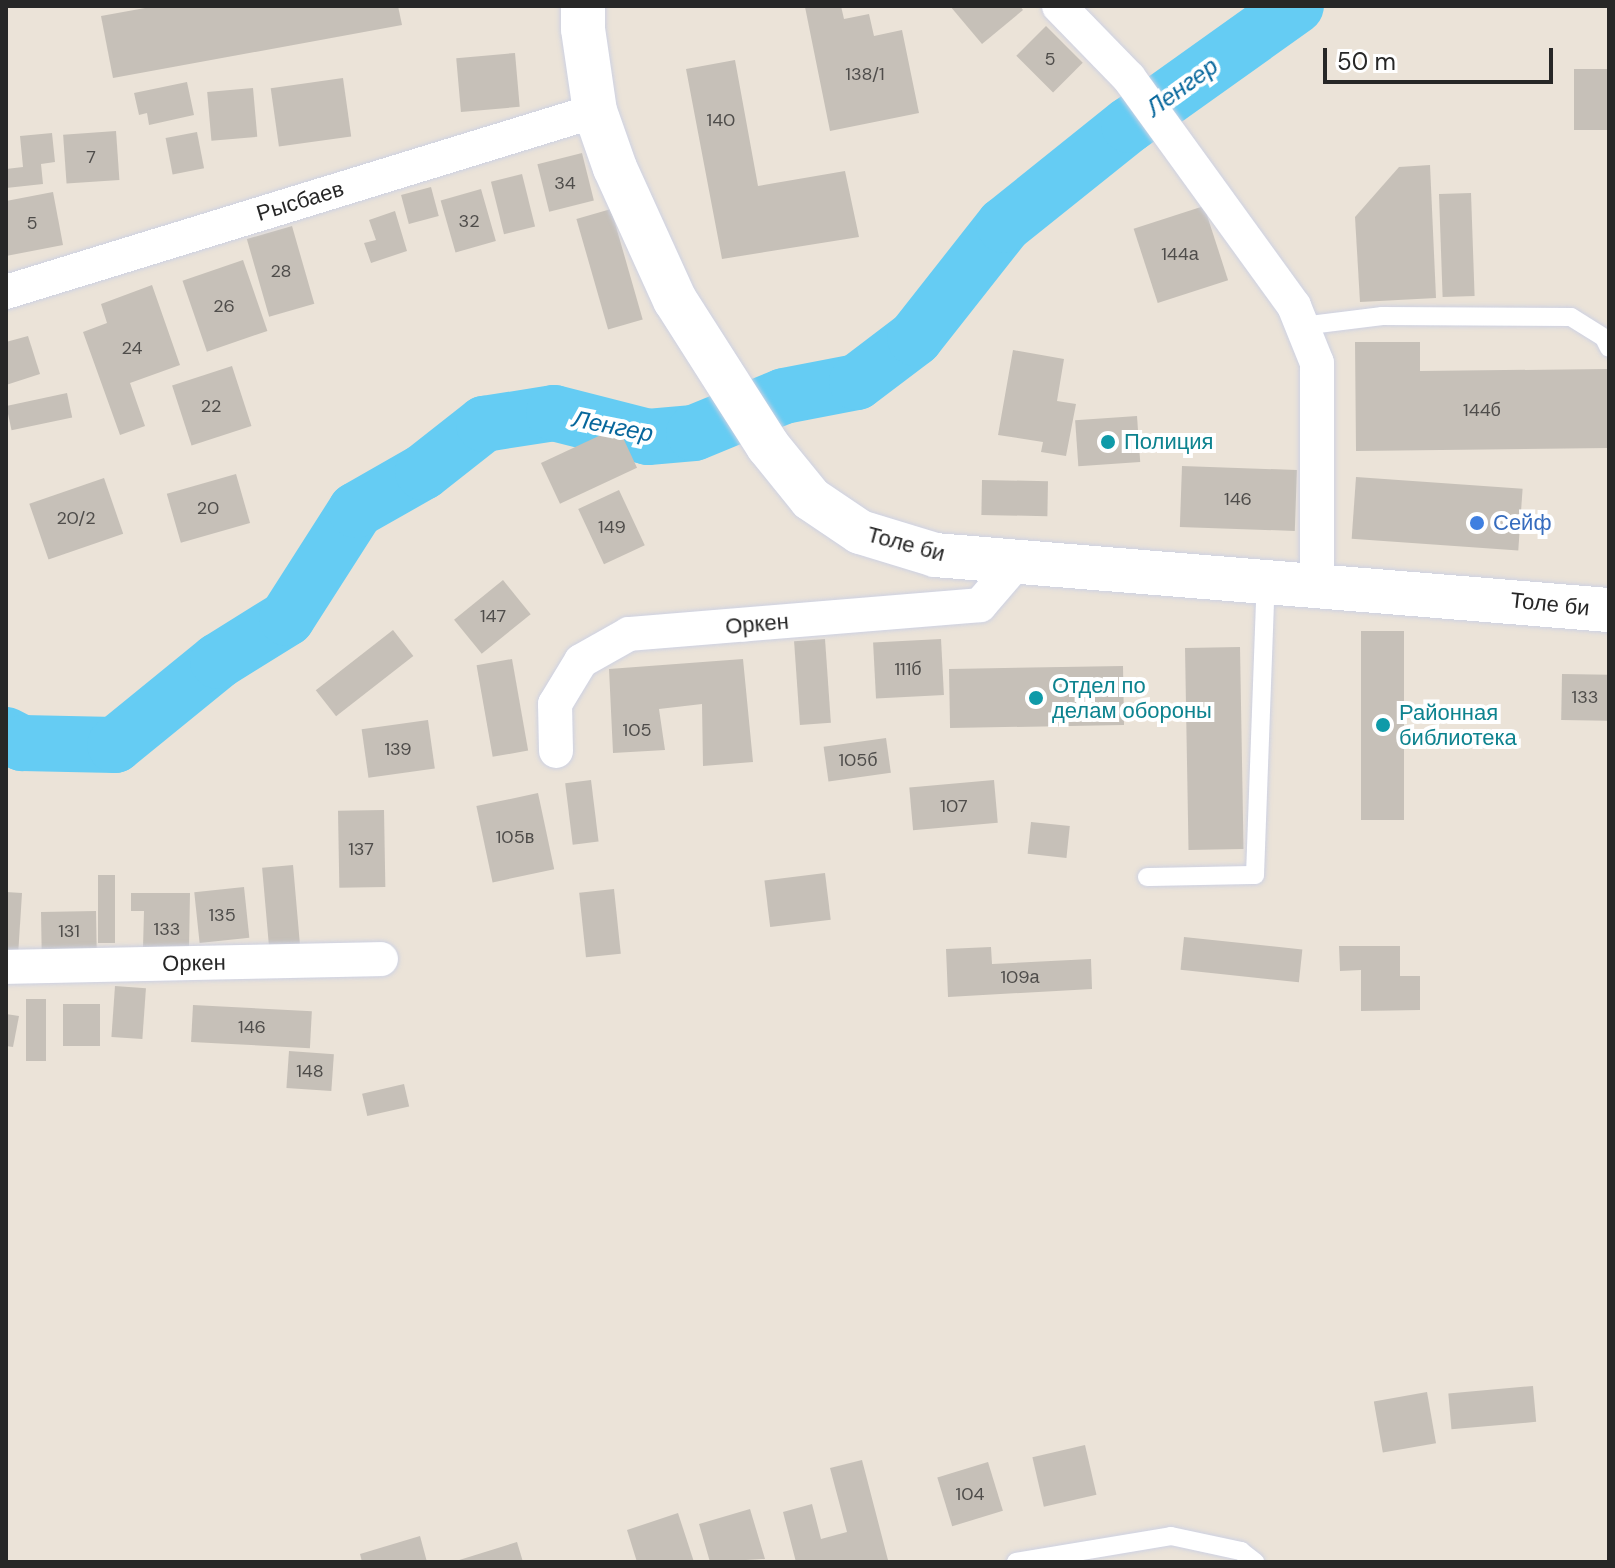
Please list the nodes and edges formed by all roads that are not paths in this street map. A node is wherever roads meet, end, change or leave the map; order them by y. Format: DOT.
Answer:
graph roads {
  1 [pos="583,6"];
  2 [pos="1059,6"];
  3 [pos="595,111"];
  4 [pos="6,292"];
  5 [pos="1302,326"];
  6 [pos="1607,341"];
  7 [pos="1017,562"];
  8 [pos="1266,581"];
  9 [pos="1317,585"];
  10 [pos="1609,610"];
  11 [pos="556,751"];
  12 [pos="1147,877"];
  13 [pos="381,959"];
  14 [pos="6,967"];
  15 [pos="1016,1562"];
  16 [pos="1255,1562"];
  1 -- 3 [label="main road, Толе би"];
  2 -- 5 [label="street"];
  3 -- 4 [label="street, Рысбаев"];
  3 -- 7 [label="main road, Толе би"];
  5 -- 6 [label="lane"];
  5 -- 9 [label="street"];
  7 -- 8 [label="main road, Толе би"];
  7 -- 11 [label="street, Оркен"];
  8 -- 9 [label="main road, Толе би"];
  8 -- 12 [label="lane"];
  9 -- 10 [label="main road, Толе би"];
  13 -- 14 [label="street, Оркен"];
  15 -- 16 [label="lane"];
}
